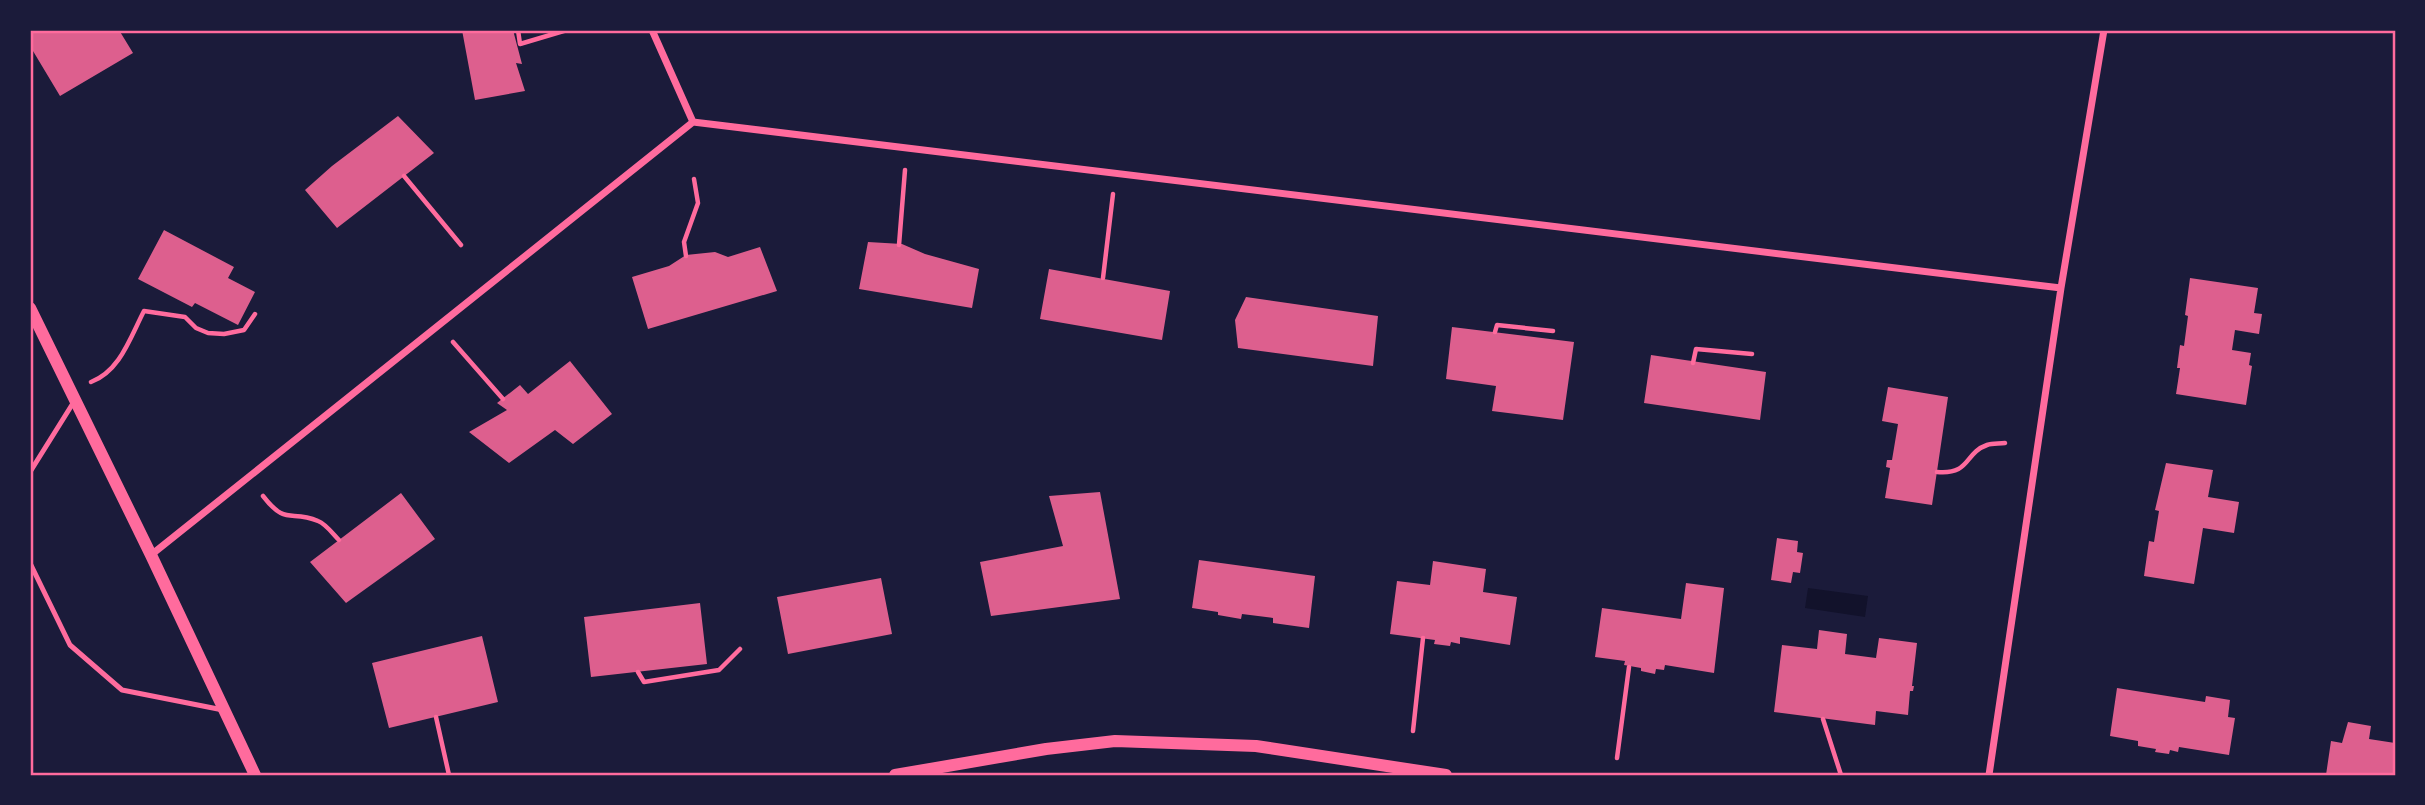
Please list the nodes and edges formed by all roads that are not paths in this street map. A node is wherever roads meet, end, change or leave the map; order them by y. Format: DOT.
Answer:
graph roads {
  1 [pos="652,30"];
  2 [pos="2104,30"];
  3 [pos="693,122"];
  4 [pos="2061,288"];
  5 [pos="30,308"];
  6 [pos="72,395"];
  7 [pos="30,472"];
  8 [pos="151,555"];
  9 [pos="30,563"];
  10 [pos="224,710"];
  11 [pos="255,775"];
  12 [pos="895,775"];
  13 [pos="1447,775"];
  14 [pos="1989,775"];
  1 -- 3 [label="street"];
  2 -- 4 [label="street"];
  3 -- 4 [label="street"];
  3 -- 8 [label="street"];
  4 -- 14 [label="street"];
  5 -- 6 [label="street"];
  6 -- 7 [label="lane"];
  6 -- 8 [label="street"];
  8 -- 10 [label="street"];
  9 -- 10 [label="lane"];
  10 -- 11 [label="street"];
  12 -- 13 [label="street"];
}
